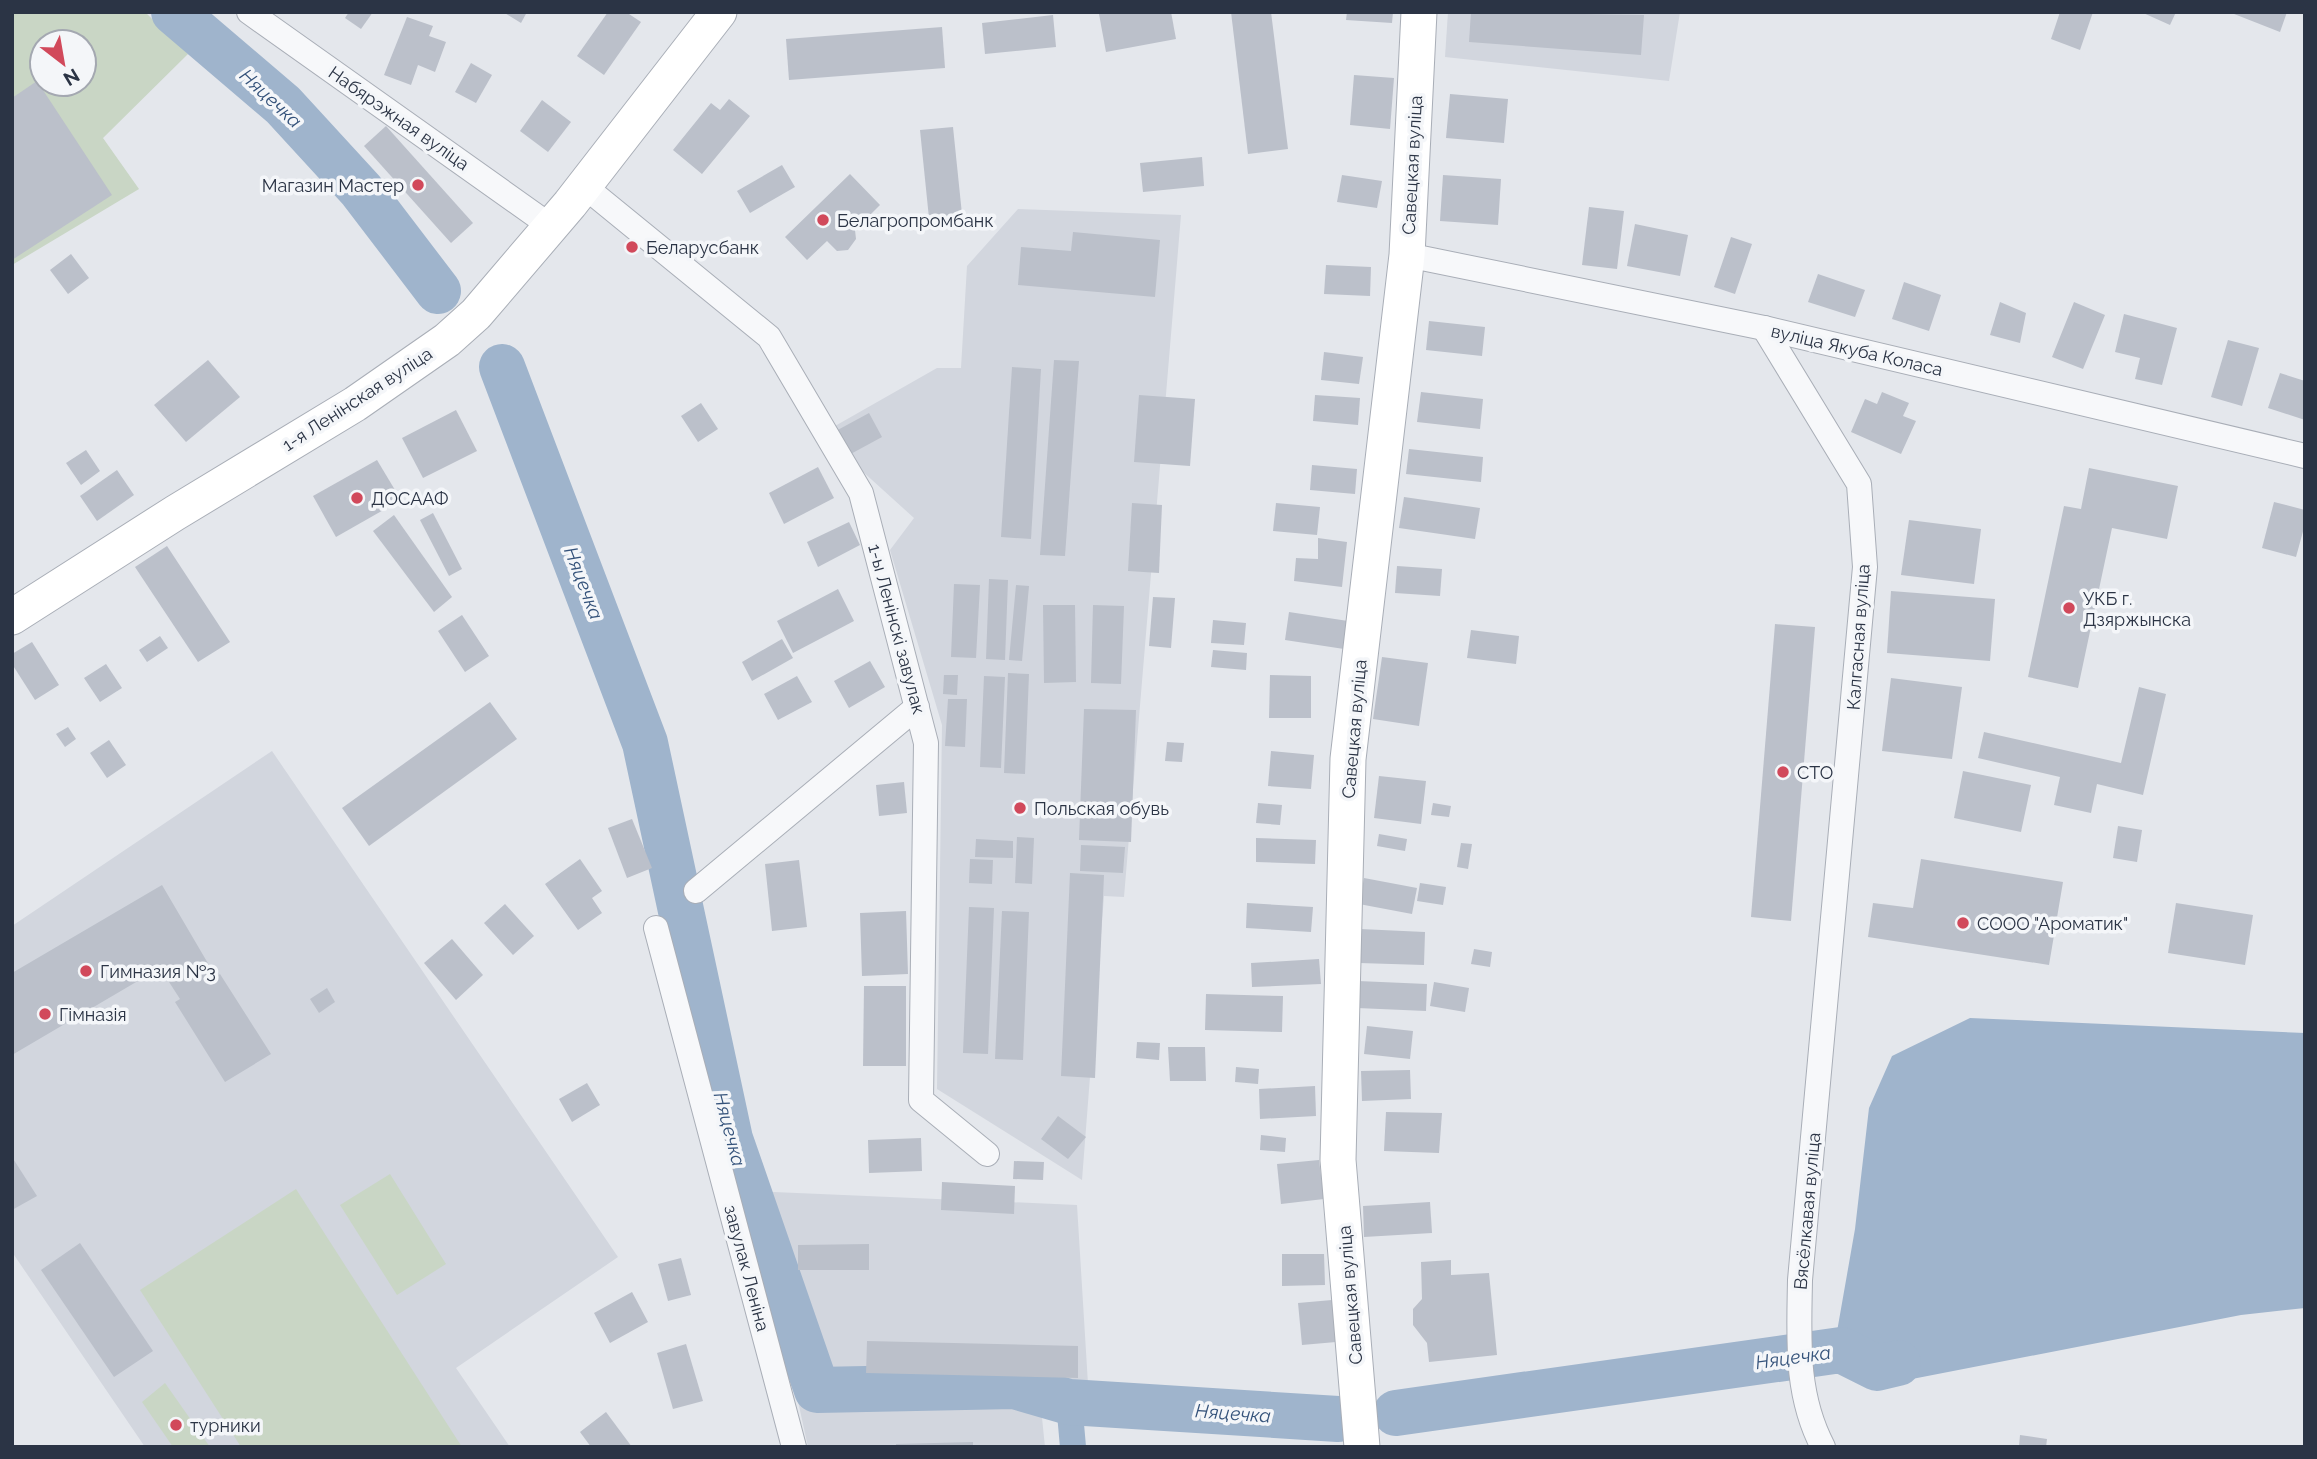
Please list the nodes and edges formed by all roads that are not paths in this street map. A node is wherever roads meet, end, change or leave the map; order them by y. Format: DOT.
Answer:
graph roads {
  1 [pos="249,12"];
  2 [pos="719,12"];
  3 [pos="1419,12"];
  4 [pos="584,186"];
  5 [pos="549,225"];
  6 [pos="1407,255"];
  7 [pos="1764,328"];
  8 [pos="2305,456"];
  9 [pos="12,617"];
  10 [pos="918,707"];
  11 [pos="696,891"];
  12 [pos="656,928"];
  13 [pos="1829,971"];
  14 [pos="987,1154"];
  15 [pos="794,1447"];
  16 [pos="1362,1447"];
  17 [pos="1822,1447"];
  1 -- 5 [label="street, Набярэжная вуліца"];
  2 -- 4 [label="street, 1-я Ленінская вуліца"];
  3 -- 6 [label="street, Савецкая вуліца"];
  4 -- 5 [label="street, 1-я Ленінская вуліца"];
  4 -- 10 [label="street, 1-ы Ленінскі завулак"];
  5 -- 9 [label="street, 1-я Ленінская вуліца"];
  6 -- 7 [label="street, вуліца Якуба Коласа"];
  6 -- 16 [label="street, Савецкая вуліца"];
  7 -- 8 [label="street, вуліца Якуба Коласа"];
  7 -- 13 [label="street, Калгасная вуліца"];
  10 -- 11 [label="street"];
  10 -- 14 [label="street, 1-ы Ленінскі завулак"];
  12 -- 15 [label="street, завулак Леніна"];
  13 -- 17 [label="street, Вясёлкавая вуліца"];
}
